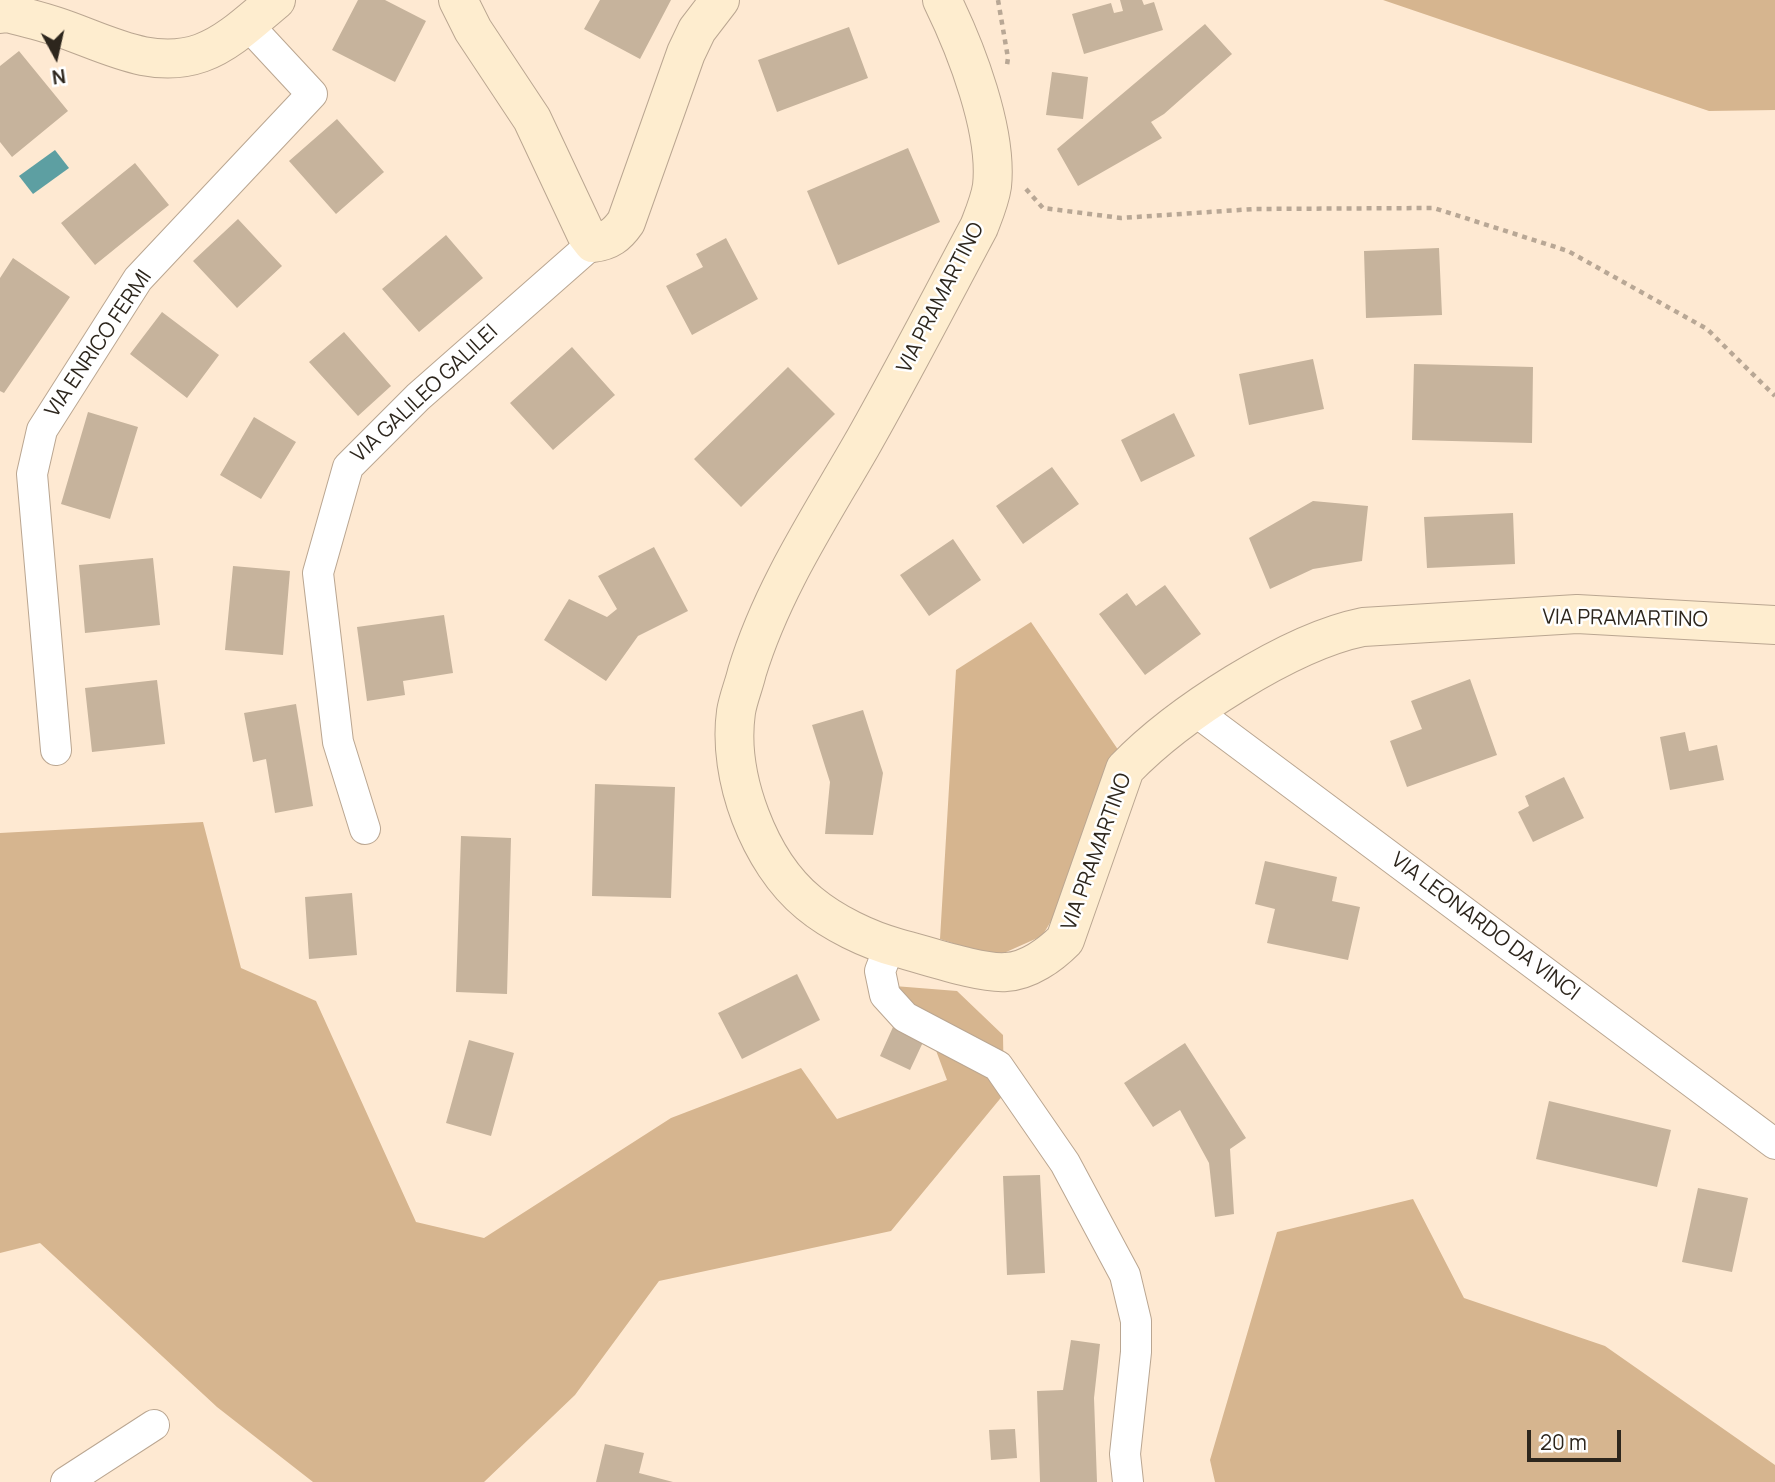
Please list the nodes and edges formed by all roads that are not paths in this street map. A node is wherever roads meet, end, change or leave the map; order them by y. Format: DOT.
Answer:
graph roads {
  1 [pos="458,0"];
  2 [pos="720,0"];
  3 [pos="942,0"];
  4 [pos="261,12"];
  5 [pos="0,14"];
  6 [pos="593,243"];
  7 [pos="1775,625"];
  8 [pos="1195,711"];
  9 [pos="57,750"];
  10 [pos="365,829"];
  11 [pos="890,945"];
  12 [pos="1775,1144"];
  13 [pos="153,1425"];
  14 [pos="66,1482"];
  15 [pos="1128,1482"];
  1 -- 6 [label="street"];
  2 -- 6 [label="street"];
  3 -- 11 [label="street, VIA PRAMARTINO"];
  4 -- 5 [label="street"];
  4 -- 9 [label="street, VIA ENRICO FERMI"];
  6 -- 10 [label="street, VIA GALILEO GALILEI"];
  7 -- 8 [label="street, VIA PRAMARTINO"];
  8 -- 11 [label="street, VIA PRAMARTINO"];
  8 -- 12 [label="street, VIA LEONARDO DA VINCI"];
  11 -- 15 [label="street"];
  13 -- 14 [label="street"];
}
